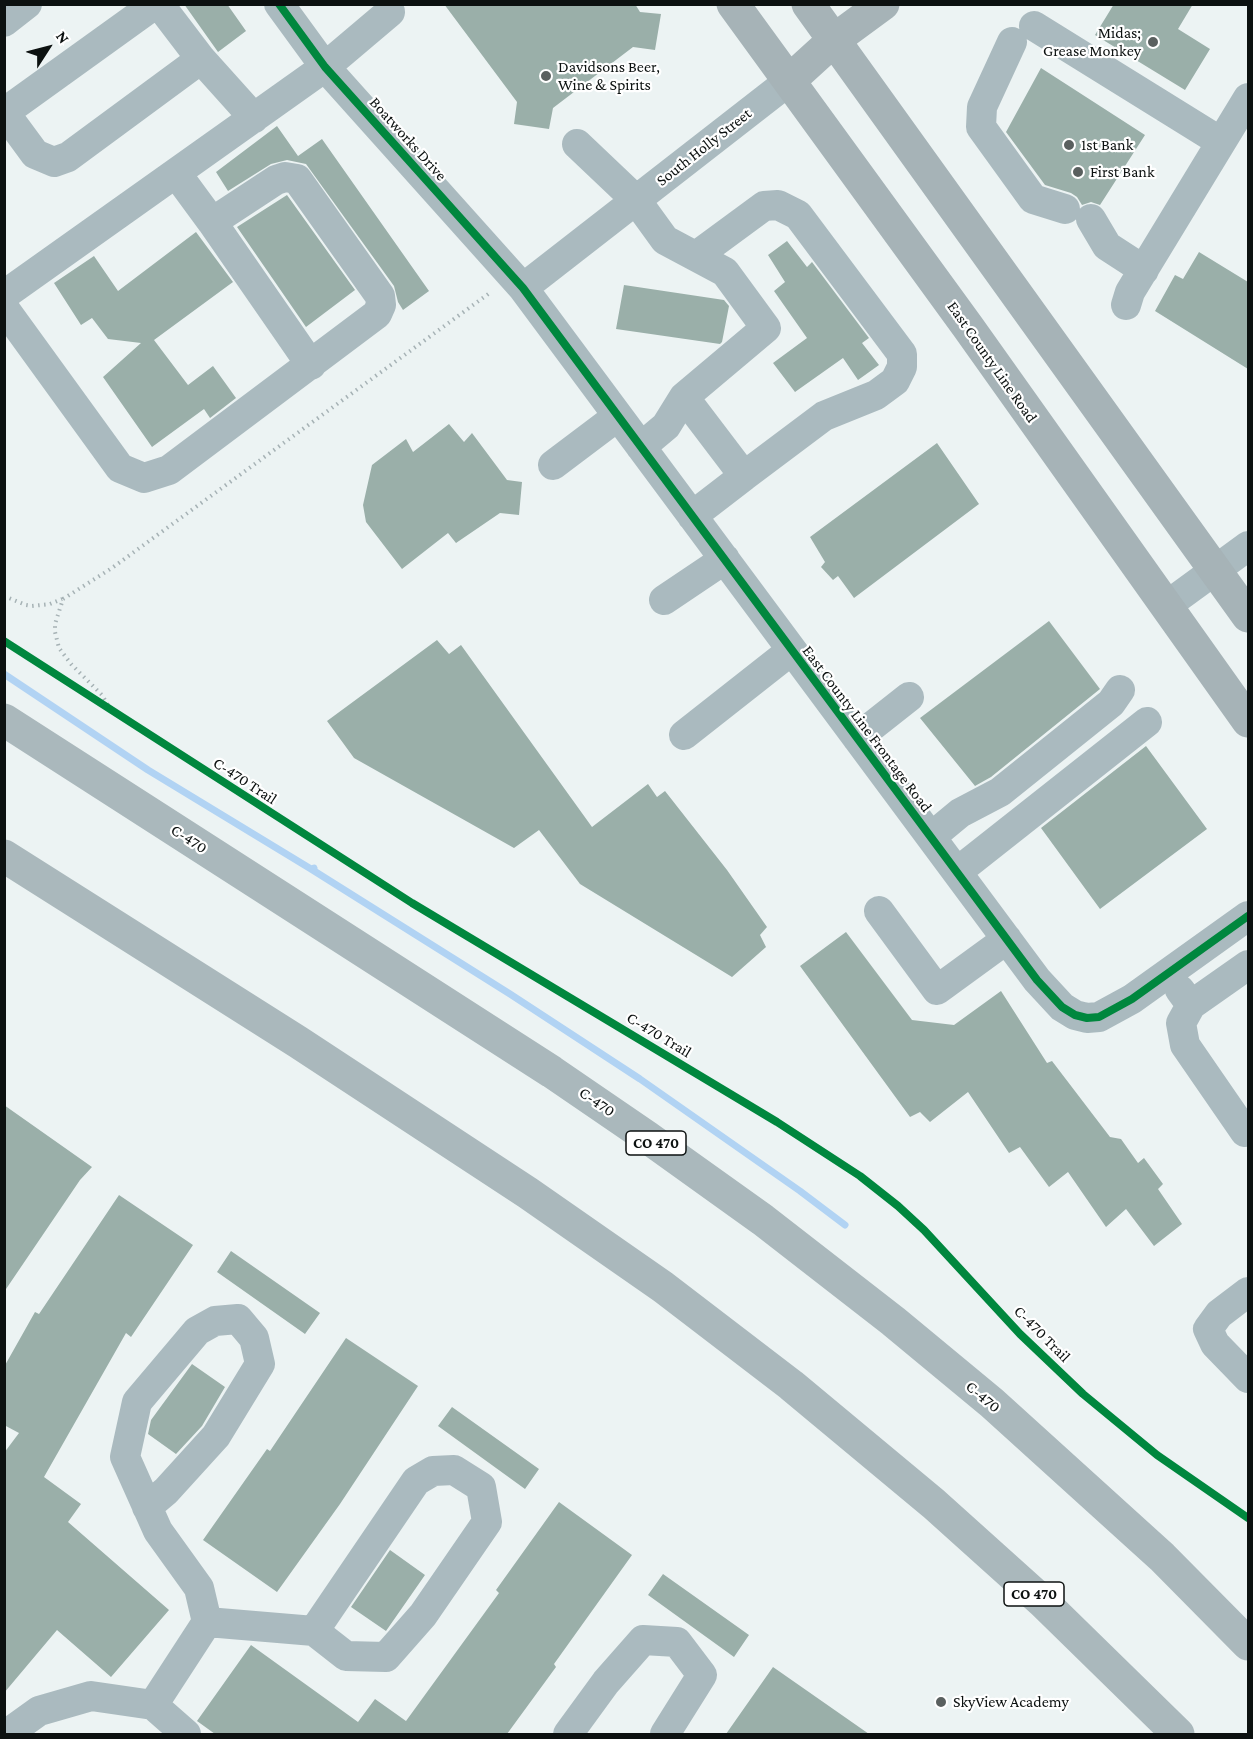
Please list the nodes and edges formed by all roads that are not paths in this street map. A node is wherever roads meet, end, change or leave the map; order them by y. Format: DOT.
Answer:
graph roads {
  1 [pos="27,4"];
  2 [pos="157,4"];
  3 [pos="279,4"];
  4 [pos="733,4"];
  5 [pos="808,4"];
  6 [pos="883,4"];
  7 [pos="390,12"];
  8 [pos="4,22"];
  9 [pos="834,40"];
  10 [pos="201,59"];
  11 [pos="325,67"];
  12 [pos="789,81"];
  13 [pos="1248,98"];
  14 [pos="5,112"];
  15 [pos="254,118"];
  16 [pos="1221,142"];
  17 [pos="577,144"];
  18 [pos="176,173"];
  19 [pos="636,200"];
  20 [pos="212,222"];
  21 [pos="696,256"];
  22 [pos="1144,270"];
  23 [pos="523,288"];
  24 [pos="4,295"];
  25 [pos="1126,305"];
  26 [pos="4,308"];
  27 [pos="311,365"];
  28 [pos="684,397"];
  29 [pos="618,416"];
  30 [pos="641,447"];
  31 [pos="552,465"];
  32 [pos="744,476"];
  33 [pos="692,516"];
  34 [pos="1248,546"];
  35 [pos="725,560"];
  36 [pos="1216,570"];
  37 [pos="664,600"];
  38 [pos="1166,606"];
  39 [pos="1248,616"];
  40 [pos="792,650"];
  41 [pos="1120,690"];
  42 [pos="909,698"];
  43 [pos="4,720"];
  44 [pos="1248,721"];
  45 [pos="1147,722"];
  46 [pos="684,735"];
  47 [pos="857,738"];
  48 [pos="931,837"];
  49 [pos="4,856"];
  50 [pos="957,872"];
  51 [pos="879,910"];
  52 [pos="1248,916"];
  53 [pos="1007,939"];
  54 [pos="1248,965"];
  55 [pos="1168,974"];
  56 [pos="1191,1005"];
  57 [pos="1245,1132"];
  58 [pos="1248,1292"];
  59 [pos="1248,1378"];
  60 [pos="147,1507"];
  61 [pos="207,1622"];
  62 [pos="314,1631"];
  63 [pos="1248,1644"];
  64 [pos="153,1705"];
  65 [pos="7,1734"];
  66 [pos="186,1734"];
  67 [pos="568,1734"];
  68 [pos="665,1734"];
  69 [pos="1178,1734"];
  1 -- 8 [label="street"];
  2 -- 10 [label="street"];
  2 -- 14 [label="street"];
  3 -- 11 [label="street, Boatworks Drive"];
  4 -- 12 [label="main road, East County Line Road"];
  5 -- 9 [label="main road"];
  6 -- 9 [label="main road, South Holly Street"];
  7 -- 11 [label="street"];
  9 -- 12 [label="main road, South Holly Street"];
  9 -- 36 [label="main road"];
  10 -- 14 [label="street"];
  10 -- 15 [label="street"];
  11 -- 15 [label="street"];
  11 -- 23 [label="street, Boatworks Drive"];
  12 -- 19 [label="street, South Holly Street"];
  12 -- 38 [label="main road, East County Line Road"];
  13 -- 16 [label="street"];
  15 -- 18 [label="street"];
  16 -- 22 [label="street"];
  16 -- 22 [label="street"];
  17 -- 19 [label="street"];
  18 -- 20 [label="street"];
  18 -- 24 [label="street"];
  19 -- 21 [label="street"];
  19 -- 23 [label="street, South Holly Street"];
  20 -- 27 [label="street"];
  20 -- 27 [label="street"];
  21 -- 28 [label="street"];
  21 -- 32 [label="street"];
  22 -- 25 [label="street"];
  23 -- 29 [label="street, East County Line Frontage Road"];
  26 -- 27 [label="street"];
  28 -- 30 [label="street"];
  28 -- 32 [label="street"];
  29 -- 30 [label="street, East County Line Frontage Road"];
  29 -- 31 [label="street"];
  30 -- 33 [label="street, East County Line Frontage Road"];
  32 -- 33 [label="street"];
  33 -- 35 [label="street, East County Line Frontage Road"];
  34 -- 36 [label="street"];
  35 -- 37 [label="street"];
  35 -- 40 [label="street, East County Line Frontage Road"];
  36 -- 38 [label="street"];
  36 -- 39 [label="main road"];
  38 -- 44 [label="main road, East County Line Road"];
  40 -- 46 [label="street"];
  40 -- 47 [label="street, East County Line Frontage Road"];
  41 -- 48 [label="street"];
  42 -- 47 [label="street"];
  43 -- 63 [label="highway, C-470 / CO 470"];
  45 -- 50 [label="street"];
  47 -- 48 [label="street, East County Line Frontage Road"];
  48 -- 50 [label="street, East County Line Frontage Road"];
  49 -- 69 [label="highway, CO 470"];
  50 -- 53 [label="street, East County Line Frontage Road"];
  51 -- 53 [label="street"];
  52 -- 55 [label="street, East County Line Frontage Road"];
  53 -- 55 [label="street, East County Line Frontage Road"];
  54 -- 56 [label="street"];
  55 -- 56 [label="street"];
  56 -- 57 [label="street"];
  58 -- 59 [label="street"];
  60 -- 60 [label="street"];
  60 -- 61 [label="street"];
  61 -- 62 [label="street"];
  61 -- 64 [label="street"];
  62 -- 62 [label="street"];
  64 -- 65 [label="street"];
  64 -- 66 [label="street"];
  67 -- 68 [label="street"];
}
